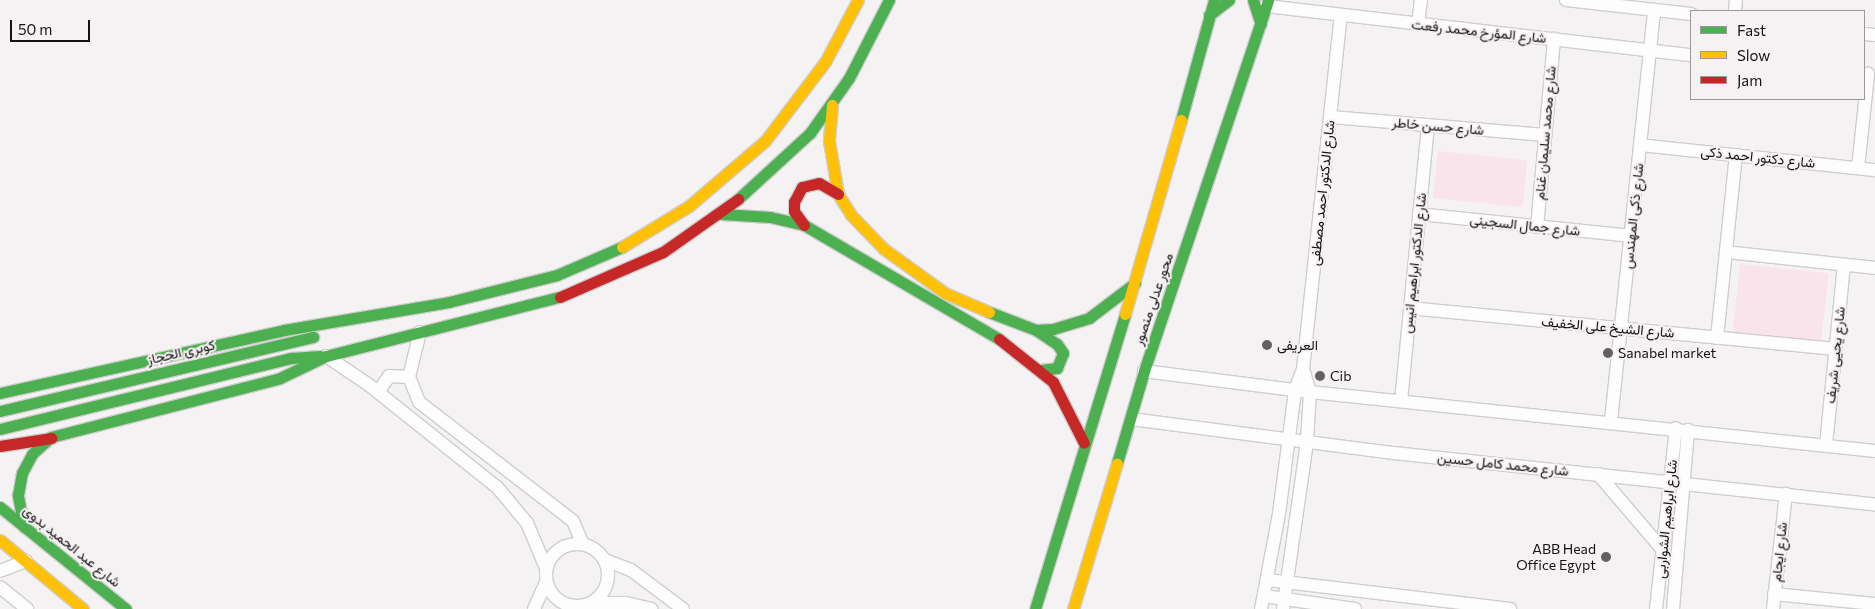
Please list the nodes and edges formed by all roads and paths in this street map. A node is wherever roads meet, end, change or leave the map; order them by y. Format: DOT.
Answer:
graph roads {
  1 [pos="858,0"];
  2 [pos="889,0"];
  3 [pos="1214,0"];
  4 [pos="1229,0"];
  5 [pos="1253,0"];
  6 [pos="1421,0"];
  7 [pos="1566,0"];
  8 [pos="1267,3"];
  9 [pos="1654,10"];
  10 [pos="1690,14"];
  11 [pos="1210,15"];
  12 [pos="1341,16"];
  13 [pos="1261,24"];
  14 [pos="1418,24"];
  15 [pos="1554,40"];
  16 [pos="1650,50"];
  17 [pos="1690,55"];
  18 [pos="1869,74"];
  19 [pos="832,105"];
  20 [pos="1331,118"];
  21 [pos="1428,125"];
  22 [pos="1545,135"];
  23 [pos="1640,145"];
  24 [pos="1736,155"];
  25 [pos="1858,168"];
  26 [pos="1875,170"];
  27 [pos="838,194"];
  28 [pos="721,214"];
  29 [pos="1419,214"];
  30 [pos="804,224"];
  31 [pos="1537,227"];
  32 [pos="1631,236"];
  33 [pos="1726,252"];
  34 [pos="1844,265"];
  35 [pos="1875,268"];
  36 [pos="1135,282"];
  37 [pos="1410,308"];
  38 [pos="368,318"];
  39 [pos="1621,328"];
  40 [pos="1036,330"];
  41 [pos="420,332"];
  42 [pos="1718,338"];
  43 [pos="1835,349"];
  44 [pos="326,356"];
  45 [pos="1303,369"];
  46 [pos="1041,370"];
  47 [pos="1144,371"];
  48 [pos="409,377"];
  49 [pos="1295,390"];
  50 [pos="378,392"];
  51 [pos="1310,392"];
  52 [pos="0,393"];
  53 [pos="1401,401"];
  54 [pos="0,411"];
  55 [pos="1131,419"];
  56 [pos="1611,421"];
  57 [pos="0,429"];
  58 [pos="1682,429"];
  59 [pos="52,438"];
  60 [pos="1288,440"];
  61 [pos="1307,442"];
  62 [pos="1084,443"];
  63 [pos="1826,445"];
  64 [pos="0,446"];
  65 [pos="1875,451"];
  66 [pos="1598,474"];
  67 [pos="1670,482"];
  68 [pos="1684,483"];
  69 [pos="1786,494"];
  70 [pos="1875,504"];
  71 [pos="0,507"];
  72 [pos="24,526"];
  73 [pos="0,540"];
  74 [pos="583,544"];
  75 [pos="1663,550"];
  76 [pos="605,560"];
  77 [pos="26,561"];
  78 [pos="546,568"];
  79 [pos="0,571"];
  80 [pos="1268,580"];
  81 [pos="546,582"];
  82 [pos="1289,584"];
  83 [pos="0,587"];
  84 [pos="1774,594"];
  85 [pos="1264,596"];
  86 [pos="591,602"];
  87 [pos="1285,604"];
  88 [pos="1875,604"];
  89 [pos="573,608"];
  90 [pos="27,609"];
  91 [pos="83,609"];
  92 [pos="126,609"];
  93 [pos="534,609"];
  94 [pos="651,609"];
  95 [pos="683,609"];
  96 [pos="1035,609"];
  97 [pos="1072,609"];
  98 [pos="1261,609"];
  99 [pos="1355,609"];
  100 [pos="1510,609"];
  101 [pos="1656,609"];
  102 [pos="1674,609"];
  103 [pos="1773,609"];
  1 -- 38 [label="main road"];
  2 -- 19 [label="main road"];
  3 -- 11 [label="main road, محور عدلى منصور"];
  4 -- 11 [label="main road"];
  5 -- 13 [label="main road"];
  6 -- 14 [label="street"];
  7 -- 9 [label="street"];
  8 -- 12 [label="street, شارع المؤرخ محمد رفعت"];
  8 -- 13 [label="main road, محور عدلى منصور"];
  9 -- 10 [label="street"];
  9 -- 16 [label="street, شارع ذكى المهندس"];
  11 -- 36 [label="main road, محور عدلى منصور"];
  12 -- 14 [label="street, شارع المؤرخ محمد رفعت"];
  12 -- 20 [label="street, شارع الدكتور احمد مصطفى"];
  13 -- 47 [label="main road, محور عدلى منصور"];
  14 -- 15 [label="street, شارع المؤرخ محمد رفعت"];
  15 -- 16 [label="street, شارع المؤرخ محمد رفعت"];
  15 -- 22 [label="street, شارع محمد سليمان غنام"];
  16 -- 17 [label="street, شارع المؤرخ محمد رفعت"];
  16 -- 23 [label="street, شارع ذكى المهندس"];
  18 -- 25 [label="street"];
  19 -- 27 [label="main road"];
  19 -- 28 [label="main road"];
  20 -- 21 [label="street, شارع حسن خاطر"];
  20 -- 45 [label="street, شارع الدكتور احمد مصطفى"];
  21 -- 22 [label="street, شارع حسن خاطر"];
  21 -- 29 [label="street, شارع الدكتور ابراهيم انيس"];
  22 -- 31 [label="street, شارع محمد سليمان غنام"];
  23 -- 24 [label="street, شارع دكتور احمد ذكى"];
  23 -- 32 [label="street, شارع ذكى المهندس"];
  24 -- 25 [label="street, شارع دكتور احمد ذكى"];
  24 -- 33 [label="street"];
  25 -- 26 [label="street, شارع دكتور احمد ذكى"];
  27 -- 30 [label="main road"];
  27 -- 40 [label="main road"];
  28 -- 30 [label="main road"];
  28 -- 41 [label="main road"];
  29 -- 31 [label="street, شارع جمال السجينى"];
  29 -- 37 [label="street, شارع الدكتور ابراهيم انيس"];
  30 -- 46 [label="main road"];
  31 -- 32 [label="street, شارع جمال السجينى"];
  32 -- 39 [label="street, شارع ذكى المهندس"];
  33 -- 34 [label="street"];
  33 -- 42 [label="street"];
  34 -- 35 [label="street"];
  34 -- 43 [label="street, شارع يحيى شريف"];
  36 -- 40 [label="main road"];
  36 -- 62 [label="main road, محور عدلى منصور"];
  37 -- 39 [label="street, شارع الشيخ على الخفيف"];
  37 -- 53 [label="street, شارع الدكتور ابراهيم انيس"];
  38 -- 52 [label="main road"];
  38 -- 54 [label="main road, كوبرى الحجاز"];
  39 -- 42 [label="street, شارع الشيخ على الخفيف"];
  39 -- 56 [label="street, شارع ذكى المهندس"];
  40 -- 46 [label="main road"];
  41 -- 44 [label="main road"];
  41 -- 48 [label="street"];
  42 -- 43 [label="street, شارع الشيخ على الخفيف"];
  43 -- 63 [label="street, شارع يحيى شريف"];
  44 -- 50 [label="street"];
  44 -- 57 [label="main road"];
  44 -- 59 [label="main road"];
  45 -- 49 [label="street, شارع الدكتور احمد مصطفى"];
  45 -- 51 [label="street, شارع الدكتور احمد مصطفى"];
  46 -- 62 [label="main road"];
  47 -- 49 [label="street"];
  47 -- 55 [label="main road, محور عدلى منصور"];
  48 -- 50 [label="street"];
  48 -- 74 [label="street"];
  49 -- 51 [label="street"];
  49 -- 60 [label="street, شارع الدكتور احمد مصطفى"];
  50 -- 78 [label="street"];
  51 -- 53 [label="street"];
  51 -- 61 [label="street, شارع الدكتور احمد مصطفى"];
  53 -- 56 [label="street"];
  55 -- 60 [label="street, شارع محمد كامل حسين"];
  55 -- 97 [label="main road, محور عدلى منصور"];
  56 -- 58 [label="street"];
  58 -- 63 [label="street"];
  58 -- 67 [label="street, شارع ابراهيم الشواربى"];
  58 -- 68 [label="street, شارع ابراهيم الشواربى"];
  59 -- 64 [label="main road"];
  59 -- 72 [label="main road"];
  60 -- 61 [label="street, شارع محمد كامل حسين"];
  60 -- 80 [label="street, شارع الدكتور احمد مصطفى"];
  61 -- 66 [label="street, شارع محمد كامل حسين"];
  61 -- 82 [label="street, شارع الدكتور احمد مصطفى"];
  62 -- 96 [label="main road, محور عدلى منصور"];
  63 -- 65 [label="street"];
  66 -- 67 [label="street, شارع محمد كامل حسين"];
  66 -- 75 [label="street"];
  67 -- 68 [label="street, شارع محمد كامل حسين"];
  67 -- 75 [label="street, شارع ابراهيم الشواربى"];
  68 -- 69 [label="street, شارع محمد كامل حسين"];
  68 -- 102 [label="street, شارع ابراهيم الشواربى"];
  69 -- 70 [label="street, شارع محمد كامل حسين"];
  69 -- 84 [label="street, شارع ايجام"];
  71 -- 72 [label="main road, شارع عبد الحميد بدوى"];
  72 -- 92 [label="main road, شارع عبد الحميد بدوى"];
  73 -- 77 [label="main road"];
  74 -- 76 [label="street"];
  74 -- 78 [label="street"];
  75 -- 101 [label="street, شارع ابراهيم الشواربى"];
  76 -- 86 [label="street"];
  76 -- 95 [label="street"];
  77 -- 79 [label="street"];
  77 -- 91 [label="main road"];
  78 -- 81 [label="street"];
  80 -- 82 [label="street"];
  80 -- 85 [label="street, شارع الدكتور احمد مصطفى"];
  81 -- 89 [label="street"];
  81 -- 93 [label="street"];
  82 -- 87 [label="street, شارع الدكتور احمد مصطفى"];
  82 -- 100 [label="street"];
  83 -- 90 [label="street"];
  84 -- 88 [label="street"];
  84 -- 103 [label="street, شارع ايجام"];
  85 -- 87 [label="street"];
  85 -- 98 [label="street, شارع الدكتور احمد مصطفى"];
  86 -- 89 [label="street"];
  86 -- 94 [label="street"];
  87 -- 99 [label="street"];
}
